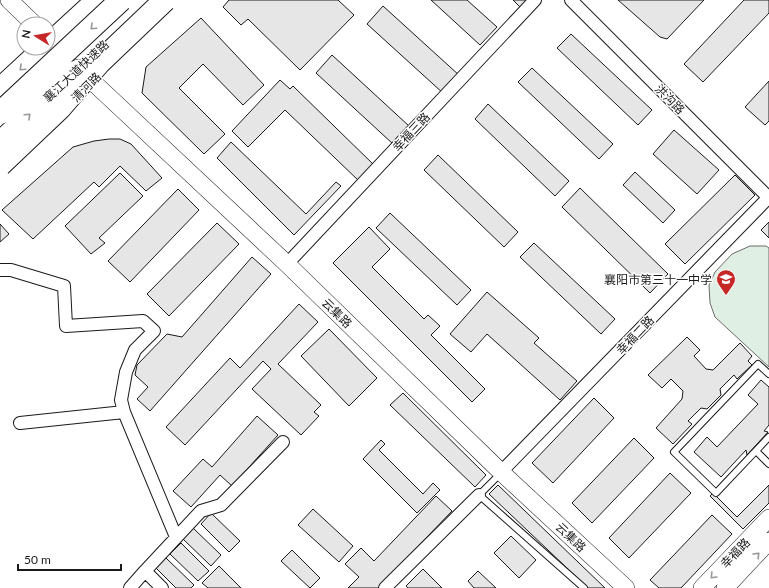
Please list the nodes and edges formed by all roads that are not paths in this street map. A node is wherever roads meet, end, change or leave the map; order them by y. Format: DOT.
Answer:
graph roads {
  1 [pos="9,0"];
  2 [pos="96,0"];
  3 [pos="121,0"];
  4 [pos="152,0"];
  5 [pos="165,0"];
  6 [pos="174,0"];
  7 [pos="535,0"];
  8 [pos="571,0"];
  9 [pos="26,16"];
  10 [pos="56,36"];
  11 [pos="56,50"];
  12 [pos="34,56"];
  13 [pos="91,82"];
  14 [pos="0,88"];
  15 [pos="0,113"];
  16 [pos="0,143"];
  17 [pos="0,165"];
  18 [pos="0,175"];
  19 [pos="769,197"];
  20 [pos="287,264"];
  21 [pos="0,270"];
  22 [pos="769,374"];
  23 [pos="124,412"];
  24 [pos="20,423"];
  25 [pos="769,437"];
  26 [pos="283,442"];
  27 [pos="756,451"];
  28 [pos="769,464"];
  29 [pos="502,472"];
  30 [pos="479,495"];
  31 [pos="769,518"];
  32 [pos="176,537"];
  33 [pos="769,541"];
  34 [pos="145,571"];
  35 [pos="130,588"];
  36 [pos="162,588"];
  37 [pos="385,588"];
  38 [pos="584,588"];
  39 [pos="626,588"];
  40 [pos="702,588"];
  41 [pos="725,588"];
  1 -- 9 [label="street"];
  2 -- 10 [label="main road"];
  3 -- 15 [label="highway, 襄江大道快速路, one-way, bridge"];
  16 -- 4 [label="highway, 襄江大道快速路, one-way, bridge"];
  5 -- 17 [label="highway, bridge"];
  6 -- 13 [label="main road, 清河路"];
  7 -- 20 [label="street, 幸福三路"];
  8 -- 19 [label="street, 洪沟路"];
  11 -- 13 [label="street, 云集路"];
  12 -- 14 [label="main road, one-way"];
  13 -- 18 [label="main road, 清河路"];
  13 -- 20 [label="street, 云集路"];
  19 -- 29 [label="street, 幸福二路"];
  20 -- 29 [label="street, 云集路"];
  21 -- 23 [label="street"];
  22 -- 27 [label="lane"];
  23 -- 24 [label="street"];
  23 -- 32 [label="street"];
  25 -- 27 [label="lane"];
  26 -- 32 [label="street"];
  27 -- 28 [label="lane"];
  29 -- 30 [label="lane"];
  29 -- 39 [label="street, 云集路"];
  30 -- 37 [label="street"];
  30 -- 38 [label="lane"];
  31 -- 40 [label="street, 幸福路, one-way"];
  32 -- 34 [label="street"];
  41 -- 33 [label="street, 幸福路, one-way"];
  34 -- 35 [label="street"];
  34 -- 36 [label="street"];
}
